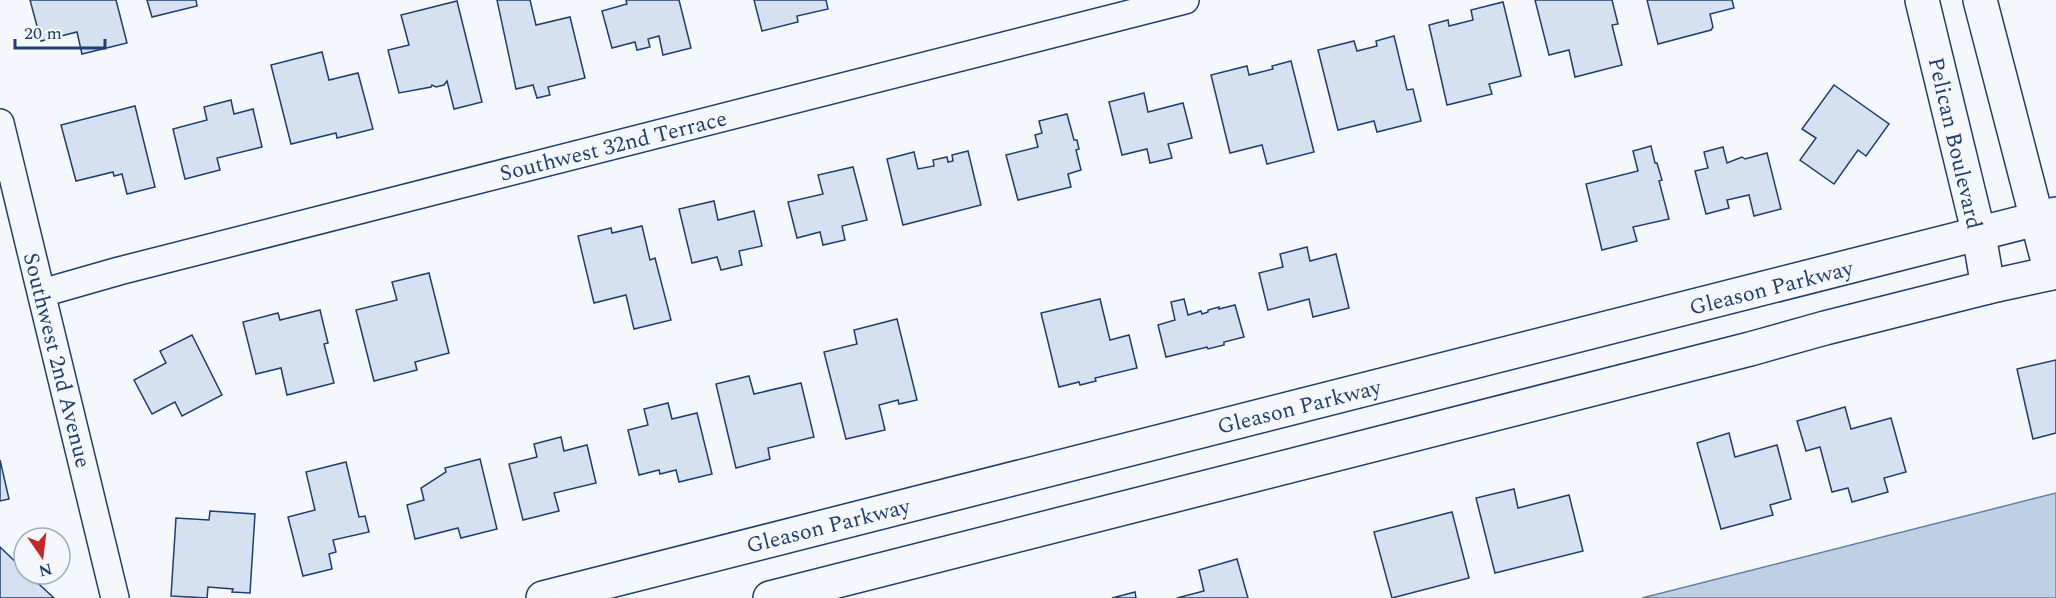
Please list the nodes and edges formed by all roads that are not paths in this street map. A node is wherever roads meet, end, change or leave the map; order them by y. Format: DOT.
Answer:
graph roads {
  1 [pos="1185,0"];
  2 [pos="1922,0"];
  3 [pos="1980,0"];
  4 [pos="0,123"];
  5 [pos="2047,216"];
  6 [pos="1978,235"];
  7 [pos="2053,272"];
  8 [pos="1988,286"];
  9 [pos="42,293"];
  10 [pos="115,598"];
  11 [pos="543,598"];
  12 [pos="770,598"];
  1 -- 9 [label="street, Southwest 32nd Terrace"];
  2 -- 6 [label="main road, Pelican Boulevard"];
  3 -- 5 [label="main road"];
  4 -- 9 [label="street, Southwest 2nd Avenue"];
  5 -- 6 [label="main road, Gleason Parkway"];
  5 -- 7 [label="main road"];
  6 -- 8 [label="main road, Pelican Boulevard"];
  6 -- 11 [label="main road, Gleason Parkway"];
  7 -- 8 [label="main road"];
  8 -- 12 [label="main road"];
  9 -- 10 [label="street, Southwest 2nd Avenue"];
}
